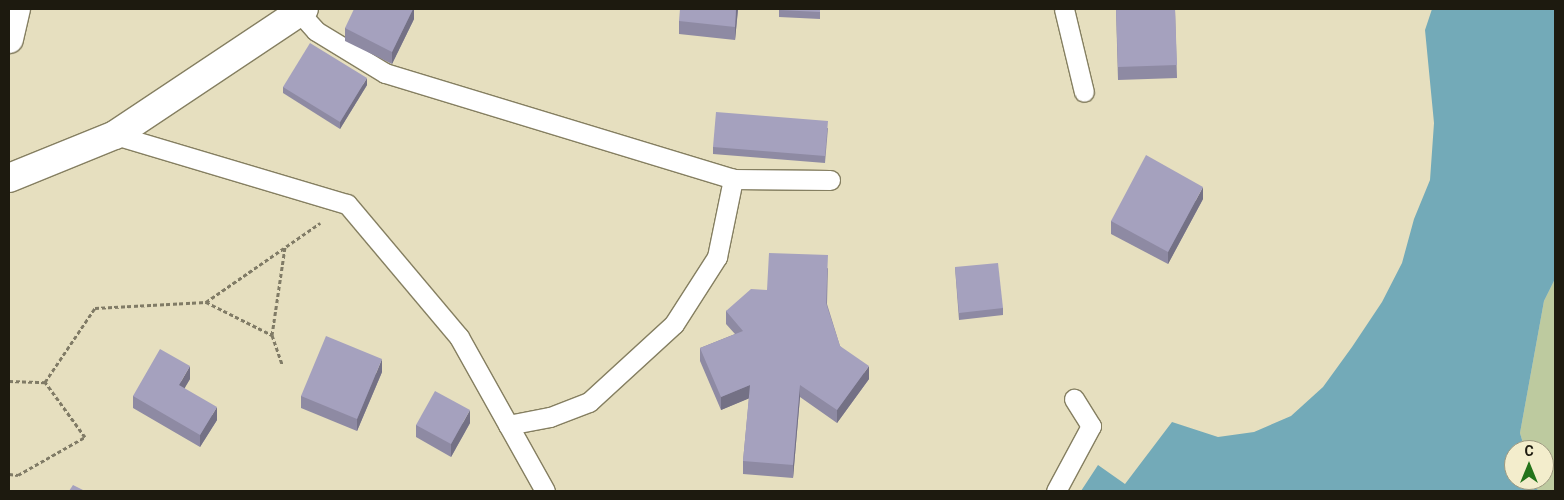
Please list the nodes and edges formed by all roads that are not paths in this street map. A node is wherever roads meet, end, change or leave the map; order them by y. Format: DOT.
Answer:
graph roads {
  1 [pos="16,9"];
  2 [pos="1064,9"];
  3 [pos="302,10"];
  4 [pos="9,39"];
  5 [pos="1084,92"];
  6 [pos="115,135"];
  7 [pos="9,178"];
  8 [pos="733,179"];
  9 [pos="830,180"];
  10 [pos="1074,399"];
  11 [pos="508,425"];
  12 [pos="545,491"];
  13 [pos="1056,491"];
  1 -- 4 [label="street"];
  2 -- 5 [label="lane"];
  3 -- 6 [label="street"];
  3 -- 8 [label="lane"];
  6 -- 7 [label="street"];
  6 -- 11 [label="lane"];
  8 -- 9 [label="lane"];
  8 -- 11 [label="lane"];
  10 -- 13 [label="lane"];
  11 -- 12 [label="lane"];
}
